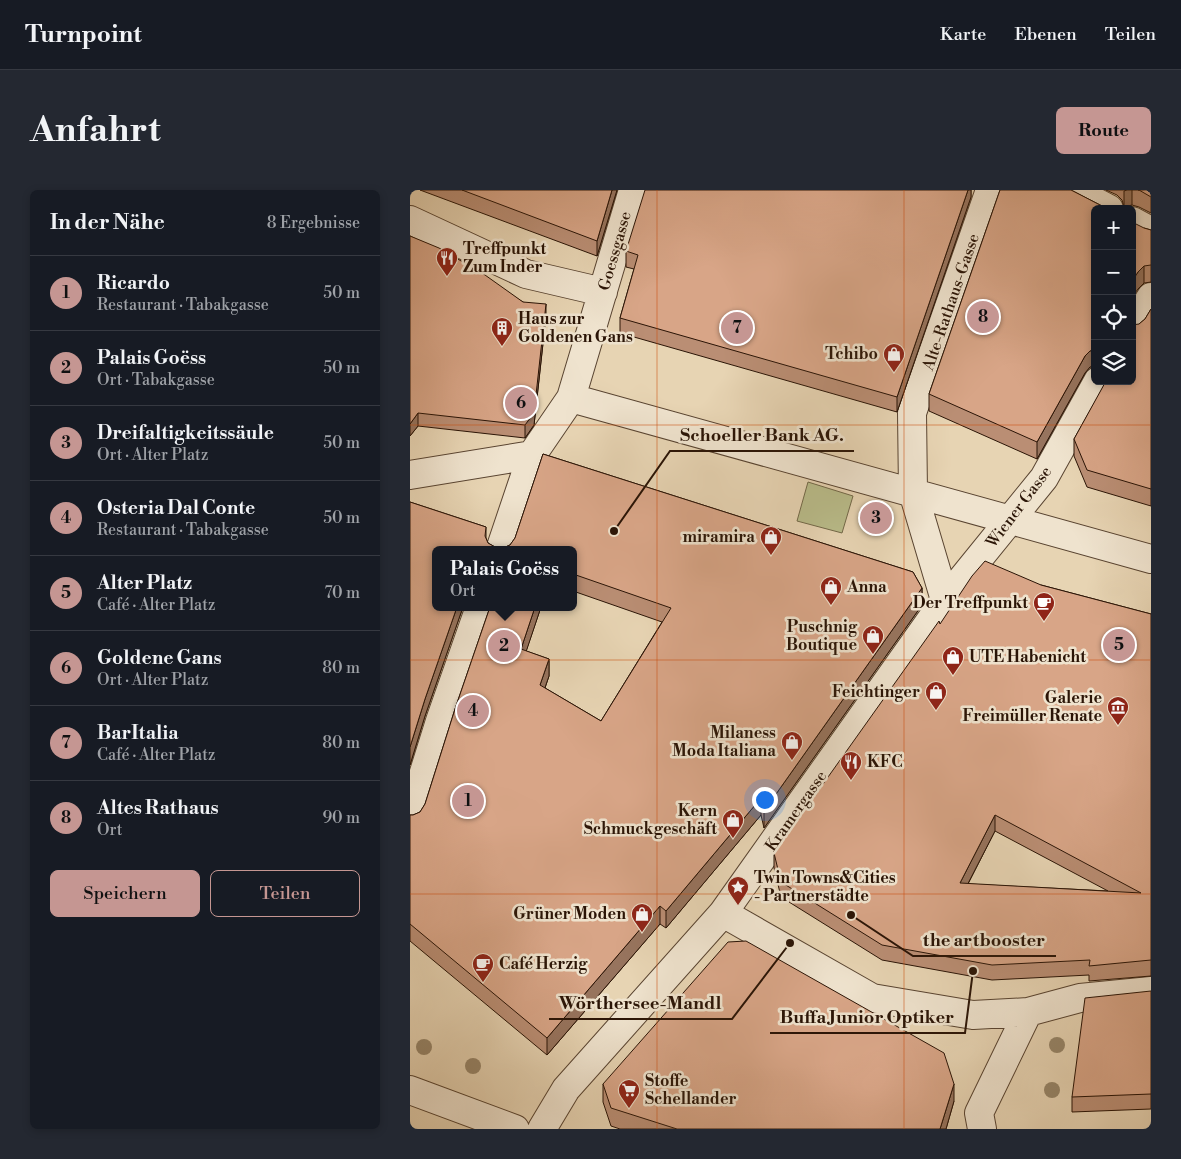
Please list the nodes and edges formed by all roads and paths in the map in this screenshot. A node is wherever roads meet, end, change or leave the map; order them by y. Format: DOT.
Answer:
graph roads {
  1 [pos="633,190"];
  2 [pos="990,190"];
  3 [pos="1073,190"];
  4 [pos="1101,205"];
  5 [pos="410,220"];
  6 [pos="1136,223"];
  7 [pos="1151,231"];
  8 [pos="1151,297"];
  9 [pos="600,302"];
  10 [pos="1136,321"];
  11 [pos="1096,385"];
  12 [pos="571,398"];
  13 [pos="532,455"];
  14 [pos="410,474"];
  15 [pos="913,492"];
  16 [pos="1011,520"];
  17 [pos="501,546"];
  18 [pos="1151,559"];
  19 [pos="946,600"];
  20 [pos="479,611"];
  21 [pos="410,817"];
  22 [pos="723,913"];
  23 [pos="1151,990"];
  24 [pos="1028,1012"];
  25 [pos="410,1090"];
  26 [pos="515,1129"];
  27 [pos="542,1129"];
  28 [pos="982,1129"];
  1 -- 9 [label="street, Goessgasse"];
  2 -- 15 [label="street, Alte-Rathaus-Gasse"];
  3 -- 4 [label="street"];
  5 -- 9 [label="street"];
  6 -- 7 [label="street"];
  8 -- 10 [label="street"];
  9 -- 12 [label="street, Goessgasse"];
  11 -- 16 [label="street, Wiener Gasse"];
  12 -- 13 [label="street, Goessgasse"];
  12 -- 15 [label="street"];
  13 -- 14 [label="street"];
  13 -- 17 [label="street, Goessgasse"];
  15 -- 16 [label="street"];
  15 -- 19 [label="street"];
  16 -- 18 [label="street"];
  16 -- 19 [label="street, Wiener Gasse"];
  19 -- 22 [label="street, Kramergasse"];
  20 -- 21 [label="street"];
  22 -- 24 [label="street"];
  22 -- 27 [label="street, Kramergasse"];
  23 -- 24 [label="street"];
  24 -- 28 [label="street"];
  25 -- 26 [label="street"];
}
